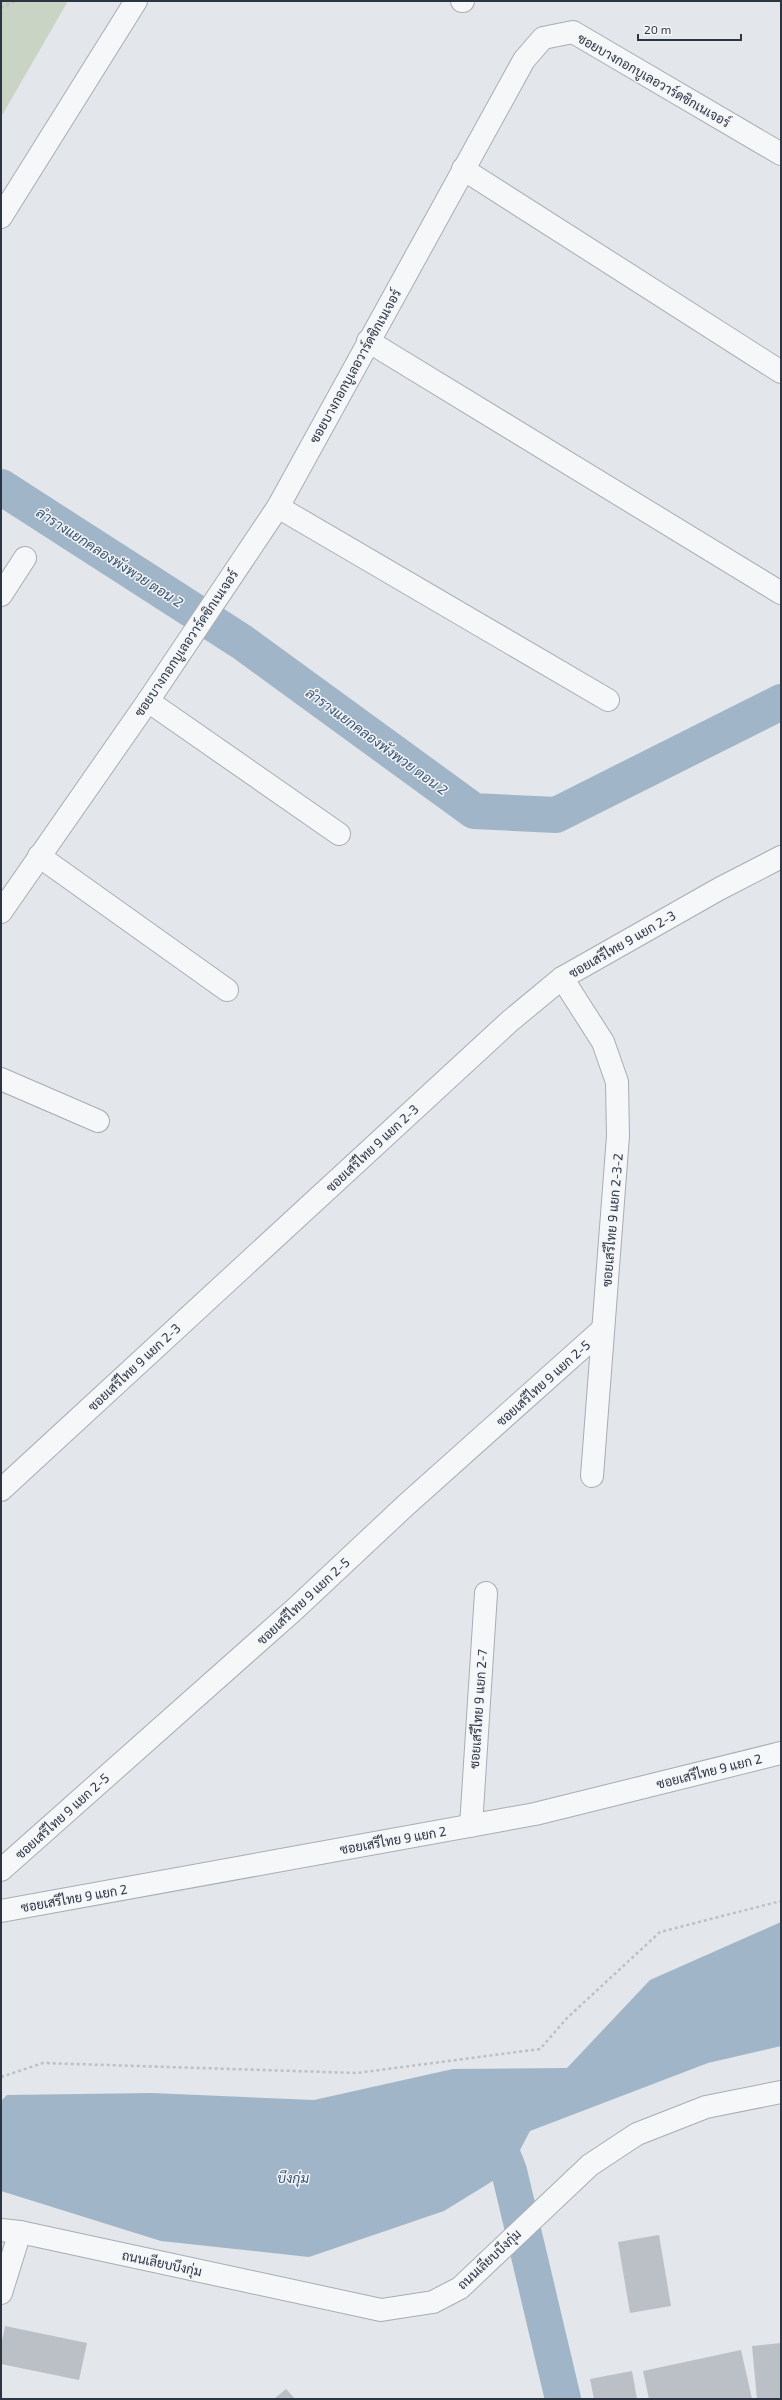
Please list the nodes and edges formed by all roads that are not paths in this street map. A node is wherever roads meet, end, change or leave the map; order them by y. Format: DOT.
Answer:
graph roads {
  1 [pos="136,1"];
  2 [pos="781,154"];
  3 [pos="463,169"];
  4 [pos="1,216"];
  5 [pos="368,341"];
  6 [pos="781,372"];
  7 [pos="278,507"];
  8 [pos="25,558"];
  9 [pos="781,593"];
  10 [pos="1,595"];
  11 [pos="148,700"];
  12 [pos="608,700"];
  13 [pos="339,834"];
  14 [pos="39,856"];
  15 [pos="781,858"];
  16 [pos="1,912"];
  17 [pos="562,978"];
  18 [pos="227,990"];
  19 [pos="1,1079"];
  20 [pos="98,1121"];
  21 [pos="604,1329"];
  22 [pos="592,1476"];
  23 [pos="1,1490"];
  24 [pos="486,1593"];
  25 [pos="781,1753"];
  26 [pos="470,1826"];
  27 [pos="1,1870"];
  28 [pos="1,1911"];
  29 [pos="781,2092"];
  30 [pos="11,2231"];
  31 [pos="1,2293"];
  1 -- 4 [label="street"];
  2 -- 3 [label="street, ซอยบางกอกบูเลอวาร์ดซิกเนเจอร์"];
  3 -- 5 [label="street, ซอยบางกอกบูเลอวาร์ดซิกเนเจอร์"];
  3 -- 6 [label="street"];
  5 -- 7 [label="street, ซอยบางกอกบูเลอวาร์ดซิกเนเจอร์"];
  5 -- 9 [label="street"];
  7 -- 11 [label="street, ซอยบางกอกบูเลอวาร์ดซิกเนเจอร์"];
  7 -- 12 [label="street"];
  8 -- 10 [label="street"];
  11 -- 13 [label="street"];
  11 -- 14 [label="street, ซอยบางกอกบูเลอวาร์ดซิกเนเจอร์"];
  14 -- 16 [label="street, ซอยบางกอกบูเลอวาร์ดซิกเนเจอร์"];
  14 -- 18 [label="street"];
  15 -- 17 [label="street, ซอยเสรีไทย 9 แยก 2-3"];
  17 -- 21 [label="street, ซอยเสรีไทย 9 แยก 2-3-2"];
  17 -- 23 [label="street, ซอยเสรีไทย 9 แยก 2-3"];
  19 -- 20 [label="street"];
  21 -- 22 [label="street, ซอยเสรีไทย 9 แยก 2-3-2"];
  21 -- 27 [label="street, ซอยเสรีไทย 9 แยก 2-5"];
  24 -- 26 [label="street, ซอยเสรีไทย 9 แยก 2-7"];
  25 -- 26 [label="street, ซอยเสรีไทย 9 แยก 2"];
  26 -- 28 [label="street, ซอยเสรีไทย 9 แยก 2"];
  29 -- 30 [label="street, ถนนเลียบบึงกุ่ม"];
  30 -- 31 [label="street"];
}
